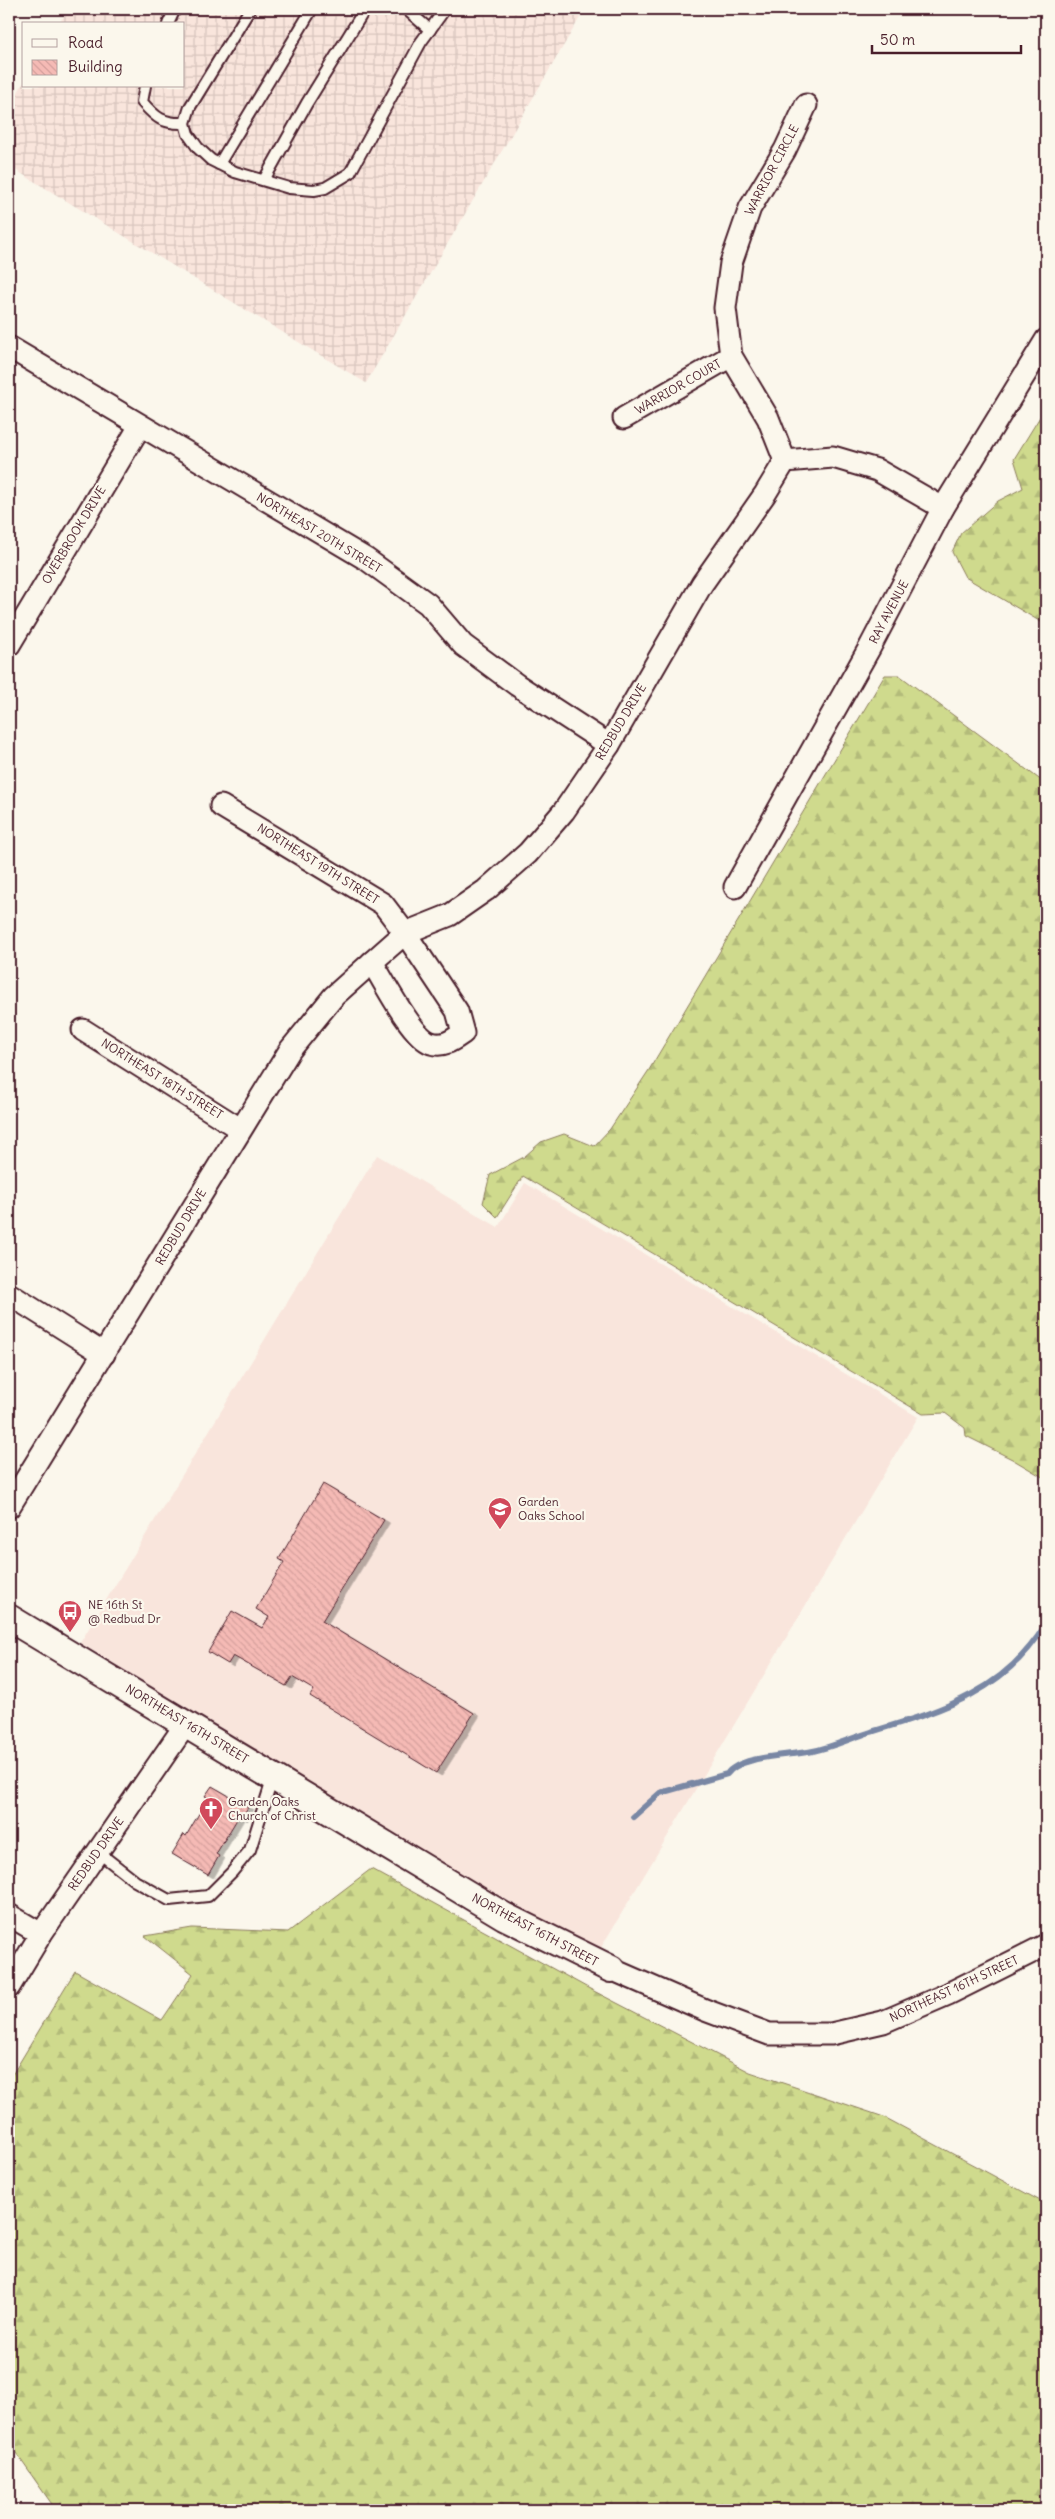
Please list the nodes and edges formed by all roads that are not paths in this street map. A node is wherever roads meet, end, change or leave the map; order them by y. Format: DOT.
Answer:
graph roads {
  1 [pos="176,9"];
  2 [pos="250,9"];
  3 [pos="312,9"];
  4 [pos="365,9"];
  5 [pos="406,9"];
  6 [pos="445,9"];
  7 [pos="169,22"];
  8 [pos="430,30"];
  9 [pos="145,88"];
  10 [pos="806,105"];
  11 [pos="185,123"];
  12 [pos="218,164"];
  13 [pos="264,180"];
  14 [pos="1046,340"];
  15 [pos="9,347"];
  16 [pos="731,356"];
  17 [pos="624,418"];
  18 [pos="140,426"];
  19 [pos="785,460"];
  20 [pos="944,508"];
  21 [pos="9,645"];
  22 [pos="609,746"];
  23 [pos="221,806"];
  24 [pos="735,887"];
  25 [pos="405,933"];
  26 [pos="372,962"];
  27 [pos="83,1030"];
  28 [pos="240,1129"];
  29 [pos="9,1294"];
  30 [pos="104,1354"];
  31 [pos="9,1507"];
  32 [pos="9,1618"];
  33 [pos="186,1724"];
  34 [pos="273,1776"];
  35 [pos="98,1852"];
  36 [pos="9,1915"];
  37 [pos="41,1934"];
  38 [pos="1046,1945"];
  39 [pos="611,1969"];
  40 [pos="9,1987"];
  1 -- 7 [label="lane"];
  2 -- 11 [label="lane"];
  3 -- 12 [label="lane"];
  4 -- 13 [label="lane"];
  5 -- 8 [label="lane"];
  6 -- 8 [label="lane"];
  8 -- 13 [label="lane"];
  9 -- 11 [label="lane"];
  10 -- 16 [label="street, WARRIOR CIRCLE"];
  11 -- 12 [label="lane"];
  12 -- 13 [label="lane"];
  14 -- 20 [label="street, RAY AVENUE"];
  15 -- 18 [label="street, NORTHEAST 20TH STREET"];
  16 -- 17 [label="street, WARRIOR COURT"];
  16 -- 19 [label="street, WARRIOR CIRCLE"];
  18 -- 21 [label="street, OVERBROOK DRIVE"];
  18 -- 22 [label="street, NORTHEAST 20TH STREET"];
  19 -- 20 [label="street"];
  19 -- 22 [label="street, REDBUD DRIVE"];
  20 -- 24 [label="street, RAY AVENUE"];
  22 -- 25 [label="street, REDBUD DRIVE"];
  23 -- 25 [label="street, NORTHEAST 19TH STREET"];
  25 -- 26 [label="street, REDBUD DRIVE"];
  25 -- 26 [label="street"];
  26 -- 28 [label="street, REDBUD DRIVE"];
  27 -- 28 [label="street, NORTHEAST 18TH STREET"];
  28 -- 30 [label="street, REDBUD DRIVE"];
  29 -- 30 [label="street"];
  30 -- 31 [label="street, REDBUD DRIVE"];
  32 -- 33 [label="street, NORTHEAST 16TH STREET"];
  33 -- 34 [label="street, NORTHEAST 16TH STREET"];
  33 -- 35 [label="street, REDBUD DRIVE"];
  34 -- 35 [label="lane"];
  34 -- 39 [label="street, NORTHEAST 16TH STREET"];
  35 -- 37 [label="street, REDBUD DRIVE"];
  36 -- 37 [label="street"];
  37 -- 40 [label="street, REDBUD DRIVE"];
  38 -- 39 [label="street, NORTHEAST 16TH STREET"];
}
